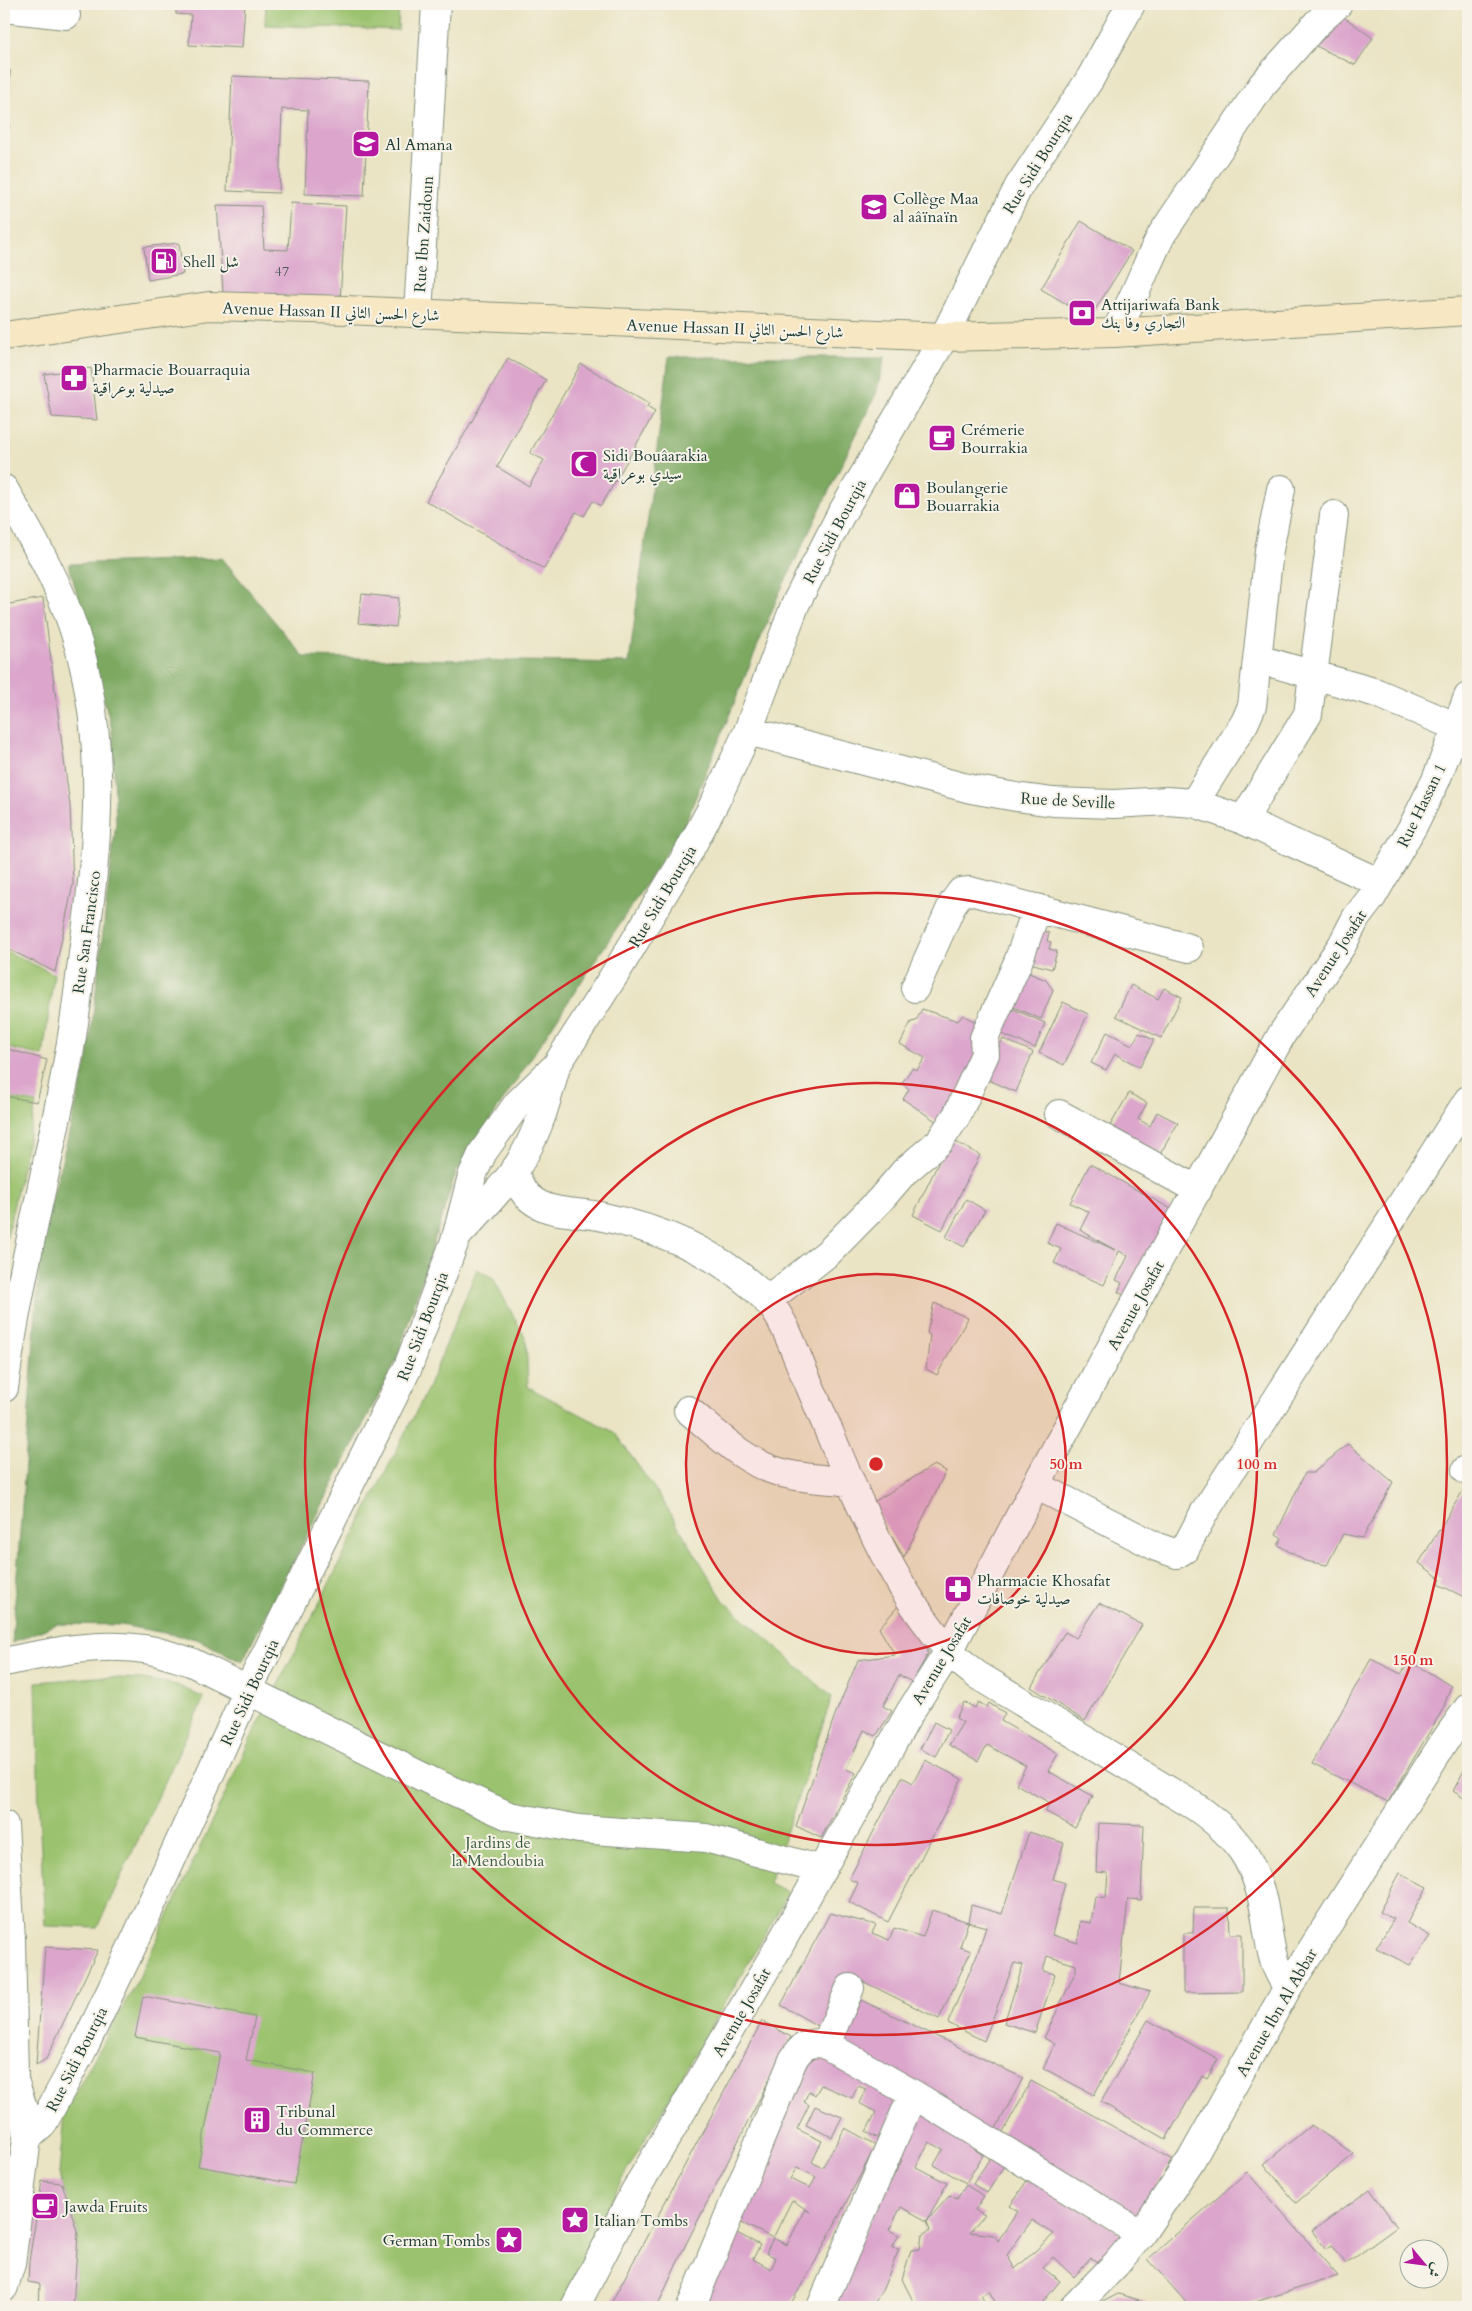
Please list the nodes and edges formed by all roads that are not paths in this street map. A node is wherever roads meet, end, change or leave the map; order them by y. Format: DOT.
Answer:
graph roads {
  1 [pos="436,4"];
  2 [pos="1131,4"];
  3 [pos="1338,4"];
  4 [pos="4,8"];
  5 [pos="66,15"];
  6 [pos="1468,311"];
  7 [pos="418,314"];
  8 [pos="1114,333"];
  9 [pos="4,336"];
  10 [pos="944,337"];
  11 [pos="4,489"];
  12 [pos="1281,489"];
  13 [pos="1334,515"];
  14 [pos="1258,659"];
  15 [pos="1314,675"];
  16 [pos="1468,697"];
  17 [pos="1457,727"];
  18 [pos="748,731"];
  19 [pos="1194,803"];
  20 [pos="1243,820"];
  21 [pos="1380,883"];
  22 [pos="1037,908"];
  23 [pos="1189,948"];
  24 [pos="915,988"];
  25 [pos="556,1066"];
  26 [pos="1468,1100"];
  27 [pos="1059,1114"];
  28 [pos="514,1170"];
  29 [pos="1198,1190"];
  30 [pos="456,1238"];
  31 [pos="767,1300"];
  32 [pos="4,1388"];
  33 [pos="688,1410"];
  34 [pos="851,1482"];
  35 [pos="1036,1485"];
  36 [pos="949,1651"];
  37 [pos="4,1662"];
  38 [pos="248,1690"];
  39 [pos="1468,1708"];
  40 [pos="4,1825"];
  41 [pos="822,1870"];
  42 [pos="1288,1987"];
  43 [pos="850,1988"];
  44 [pos="826,2044"];
  45 [pos="9,2066"];
  46 [pos="913,2094"];
  47 [pos="27,2138"];
  48 [pos="1141,2234"];
  49 [pos="4,2287"];
  50 [pos="575,2307"];
  51 [pos="691,2307"];
  52 [pos="821,2307"];
  53 [pos="1074,2307"];
  1 -- 7 [label="street, Rue Ibn Zaidoun"];
  2 -- 10 [label="street, Rue Sidi Bourqia"];
  3 -- 8 [label="street"];
  4 -- 5 [label="street"];
  6 -- 8 [label="street, Avenue Hassan II شارع الحسن الثاني"];
  7 -- 9 [label="street, Avenue Hassan II شارع الحسن الثاني"];
  7 -- 10 [label="street, Avenue Hassan II شارع الحسن الثاني"];
  8 -- 10 [label="street, Avenue Hassan II شارع الحسن الثاني"];
  10 -- 18 [label="street, Rue Sidi Bourqia"];
  11 -- 32 [label="street, Rue San Francisco"];
  12 -- 14 [label="street"];
  13 -- 15 [label="street"];
  14 -- 15 [label="street"];
  14 -- 19 [label="street"];
  15 -- 17 [label="street"];
  15 -- 20 [label="street"];
  16 -- 17 [label="street, Rue Hassan 1"];
  17 -- 21 [label="street, Rue Hassan 1"];
  18 -- 19 [label="street, Rue de Seville"];
  18 -- 25 [label="street, Rue Sidi Bourqia"];
  19 -- 20 [label="street, Rue de Seville"];
  20 -- 21 [label="street, Rue de Seville"];
  21 -- 29 [label="street, Avenue Josafat"];
  22 -- 23 [label="street"];
  22 -- 24 [label="street"];
  22 -- 31 [label="street"];
  25 -- 28 [label="street, Rue Sidi Bourqia"];
  25 -- 30 [label="street, Rue Sidi Bourqia"];
  26 -- 35 [label="street"];
  27 -- 29 [label="street"];
  28 -- 30 [label="street, Rue Sidi Bourqia"];
  28 -- 31 [label="street"];
  29 -- 35 [label="street, Avenue Josafat"];
  30 -- 38 [label="street, Rue Sidi Bourqia"];
  31 -- 34 [label="street"];
  33 -- 34 [label="street"];
  34 -- 36 [label="street"];
  35 -- 36 [label="street, Avenue Josafat"];
  36 -- 41 [label="street, Avenue Josafat"];
  36 -- 42 [label="street"];
  37 -- 38 [label="street"];
  38 -- 41 [label="street"];
  38 -- 47 [label="street, Rue Sidi Bourqia"];
  39 -- 42 [label="street, Avenue Ibn Al Abbar"];
  40 -- 45 [label="street"];
  41 -- 50 [label="street, Avenue Josafat"];
  42 -- 48 [label="street, Avenue Ibn Al Abbar"];
  43 -- 44 [label="street"];
  44 -- 46 [label="street"];
  44 -- 51 [label="street"];
  45 -- 47 [label="street"];
  46 -- 48 [label="street"];
  46 -- 52 [label="street"];
  47 -- 49 [label="street"];
  48 -- 53 [label="street, Avenue Ibn Al Abbar"];
}
